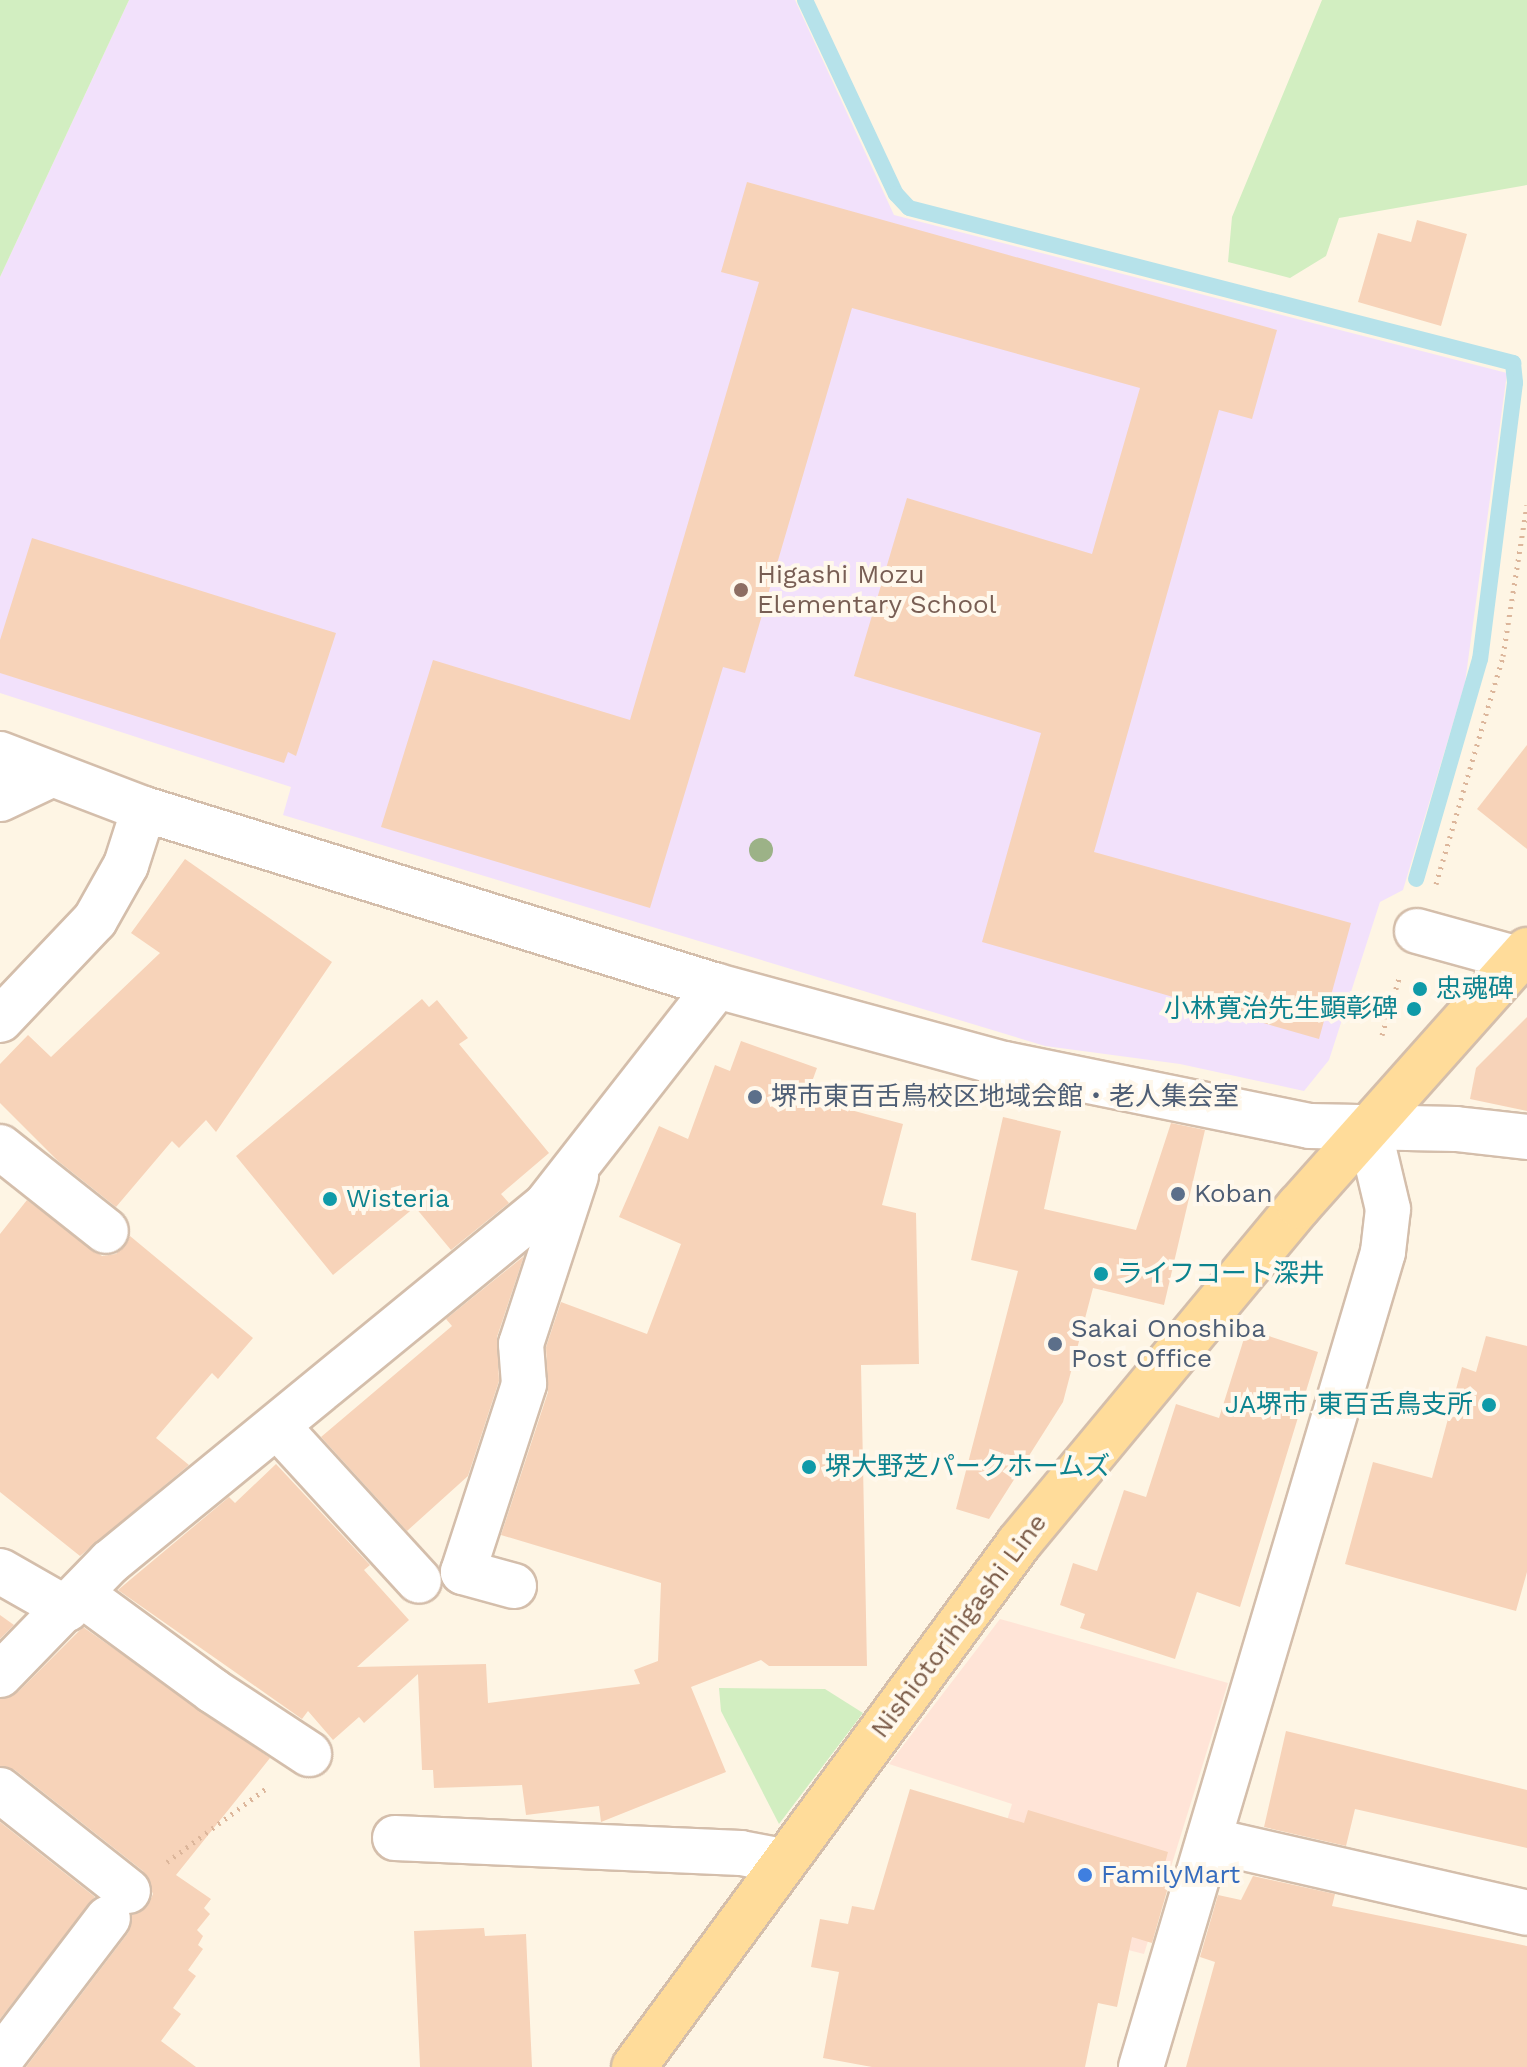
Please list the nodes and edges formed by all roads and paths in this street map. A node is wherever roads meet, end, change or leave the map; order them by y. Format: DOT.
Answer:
graph roads {
  1 [pos="1527,505"];
  2 [pos="0,754"];
  3 [pos="51,775"];
  4 [pos="0,799"];
  5 [pos="144,809"];
  6 [pos="1417,931"];
  7 [pos="1523,954"];
  8 [pos="717,986"];
  9 [pos="0,1020"];
  10 [pos="1380,1043"];
  11 [pos="1369,1129"];
  12 [pos="1527,1137"];
  13 [pos="0,1147"];
  14 [pos="579,1166"];
  15 [pos="106,1231"];
  16 [pos="279,1428"];
  17 [pos="0,1571"];
  18 [pos="419,1581"];
  19 [pos="514,1586"];
  20 [pos="74,1601"];
  21 [pos="0,1675"];
  22 [pos="309,1754"];
  23 [pos="0,1790"];
  24 [pos="395,1838"];
  25 [pos="1209,1840"];
  26 [pos="783,1861"];
  27 [pos="118,1904"];
  28 [pos="1527,1913"];
  29 [pos="0,2060"];
  30 [pos="634,2067"];
  31 [pos="1141,2067"];
  1 -- 6 [label="path"];
  2 -- 3 [label="street"];
  3 -- 4 [label="street"];
  3 -- 5 [label="street"];
  5 -- 8 [label="street"];
  5 -- 9 [label="street"];
  6 -- 7 [label="street"];
  6 -- 10 [label="path"];
  7 -- 11 [label="main road, Nishiotorihigashi Line"];
  8 -- 11 [label="street"];
  8 -- 14 [label="street"];
  11 -- 12 [label="street"];
  11 -- 25 [label="street"];
  11 -- 26 [label="main road, Nishiotorihigashi Line"];
  13 -- 15 [label="street"];
  14 -- 16 [label="street"];
  14 -- 19 [label="street"];
  16 -- 18 [label="street"];
  16 -- 20 [label="street"];
  17 -- 20 [label="street"];
  20 -- 21 [label="street"];
  20 -- 22 [label="street"];
  22 -- 27 [label="path"];
  23 -- 27 [label="street"];
  24 -- 26 [label="street"];
  25 -- 28 [label="street"];
  25 -- 31 [label="street"];
  26 -- 30 [label="main road, Nishiotorihigashi Line"];
  27 -- 29 [label="street"];
}
